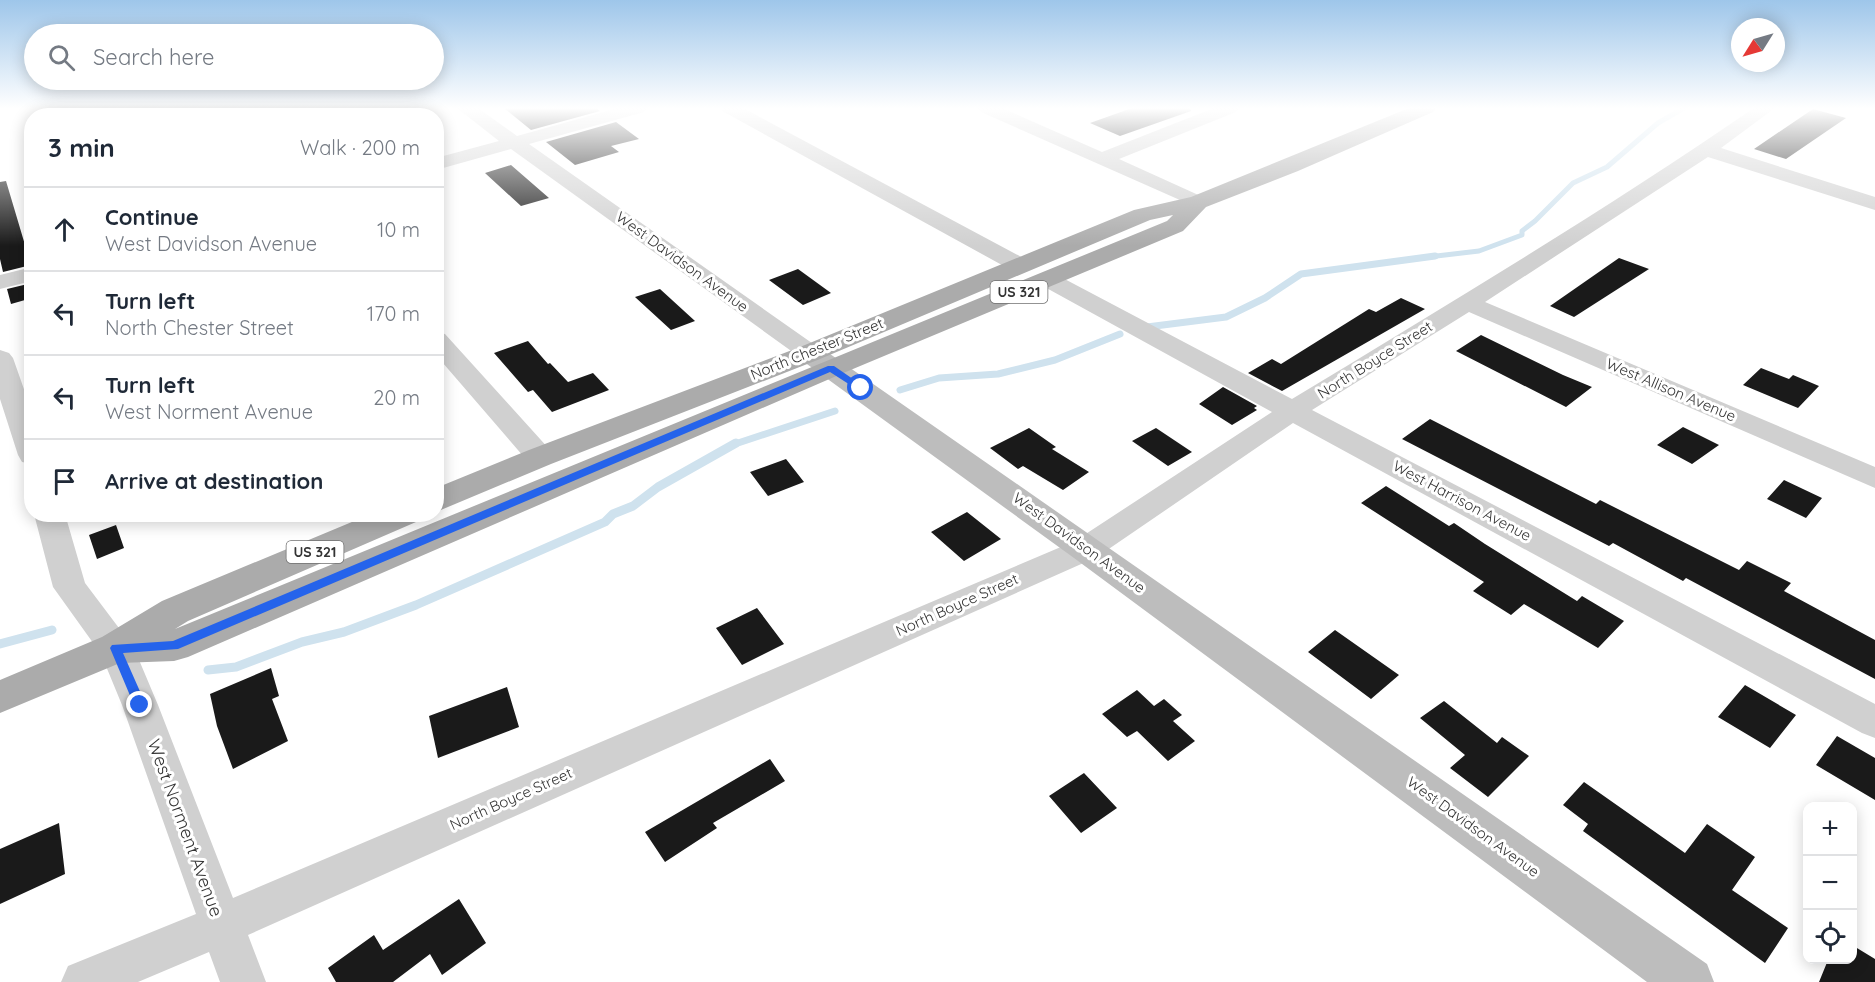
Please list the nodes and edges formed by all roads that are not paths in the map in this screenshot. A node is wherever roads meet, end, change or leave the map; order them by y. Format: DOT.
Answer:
graph roads {
  1 [pos="473,154"];
  2 [pos="531,154"];
  3 [pos="814,154"];
  4 [pos="1095,154"];
  5 [pos="1115,154"];
  6 [pos="1319,154"];
  7 [pos="1700,154"];
  8 [pos="1718,154"];
  9 [pos="1105,158"];
  10 [pos="444,162"];
  11 [pos="1198,202"];
  12 [pos="1875,204"];
  13 [pos="1019,265"];
  14 [pos="24,276"];
  15 [pos="1049,280"];
  16 [pos="0,282"];
  17 [pos="1467,303"];
  18 [pos="444,348"];
  19 [pos="0,358"];
  20 [pos="820,361"];
  21 [pos="1292,411"];
  22 [pos="24,431"];
  23 [pos="540,457"];
  24 [pos="1875,478"];
  25 [pos="444,498"];
  26 [pos="51,522"];
  27 [pos="385,522"];
  28 [pos="1086,549"];
  29 [pos="116,648"];
  30 [pos="0,697"];
  31 [pos="1875,722"];
  32 [pos="222,925"];
  33 [pos="84,982"];
  34 [pos="243,982"];
  35 [pos="1689,982"];
  1 -- 10 [label="street"];
  2 -- 20 [label="street, West Davidson Avenue"];
  3 -- 13 [label="street"];
  4 -- 9 [label="street"];
  5 -- 9 [label="street"];
  6 -- 11 [label="main road, North Chester Street / US 321"];
  7 -- 17 [label="street, North Boyce Street"];
  8 -- 12 [label="street"];
  9 -- 11 [label="street"];
  11 -- 13 [label="main road, North Chester Street / US 321"];
  11 -- 15 [label="main road, North Chester Street / US 321"];
  13 -- 20 [label="main road, North Chester Street / US 321"];
  14 -- 16 [label="street"];
  15 -- 20 [label="main road, North Chester Street / US 321"];
  15 -- 21 [label="street, West Harrison Avenue"];
  17 -- 21 [label="street, North Boyce Street"];
  17 -- 24 [label="street, West Allison Avenue"];
  18 -- 23 [label="street"];
  19 -- 22 [label="street"];
  20 -- 23 [label="main road, North Chester Street / US 321"];
  20 -- 28 [label="street, West Davidson Avenue"];
  20 -- 29 [label="main road, North Chester Street / US 321"];
  21 -- 28 [label="street, North Boyce Street"];
  21 -- 31 [label="street, West Harrison Avenue"];
  23 -- 25 [label="main road, North Chester Street / US 321"];
  26 -- 29 [label="street, West Norment Avenue"];
  27 -- 29 [label="main road, North Chester Street / US 321"];
  28 -- 32 [label="street, North Boyce Street"];
  28 -- 35 [label="street, West Davidson Avenue"];
  29 -- 30 [label="main road, North Chester Street / US 321"];
  29 -- 32 [label="street, West Norment Avenue"];
  32 -- 33 [label="street, North Boyce Street"];
  32 -- 34 [label="street, West Norment Avenue"];
}
